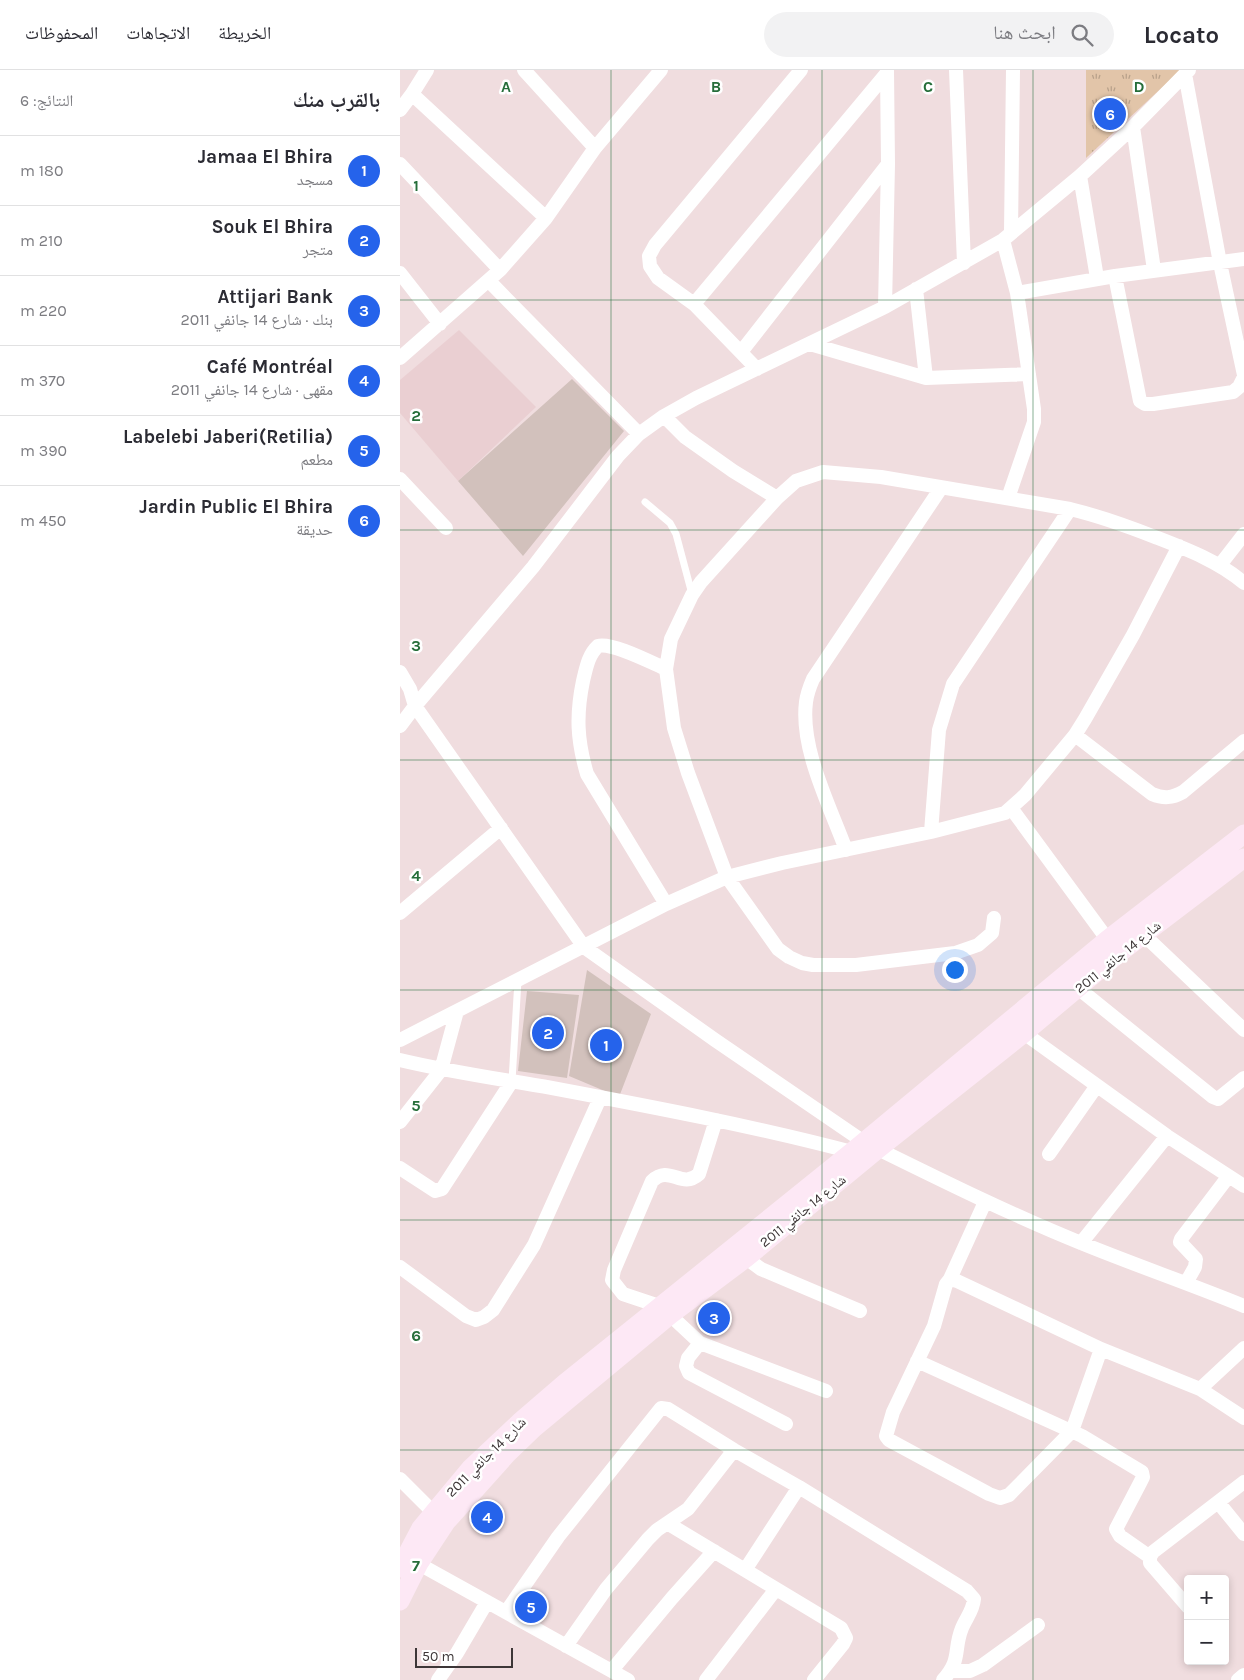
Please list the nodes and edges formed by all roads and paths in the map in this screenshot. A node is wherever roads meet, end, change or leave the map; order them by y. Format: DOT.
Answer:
graph roads {
  1 [pos="427,70"];
  2 [pos="524,70"];
  3 [pos="661,70"];
  4 [pos="801,70"];
  5 [pos="956,70"];
  6 [pos="1013,70"];
  7 [pos="887,72"];
  8 [pos="1187,72"];
  9 [pos="412,94"];
  10 [pos="400,110"];
  11 [pos="1133,127"];
  12 [pos="595,148"];
  13 [pos="400,164"];
  14 [pos="888,164"];
  15 [pos="1080,176"];
  16 [pos="546,218"];
  17 [pos="1007,236"];
  18 [pos="1244,258"];
  19 [pos="964,263"];
  20 [pos="1220,263"];
  21 [pos="500,270"];
  22 [pos="1154,270"];
  23 [pos="400,273"];
  24 [pos="1114,276"];
  25 [pos="1097,278"];
  26 [pos="490,281"];
  27 [pos="916,289"];
  28 [pos="1017,293"];
  29 [pos="694,304"];
  30 [pos="885,307"];
  31 [pos="440,324"];
  32 [pos="810,344"];
  33 [pos="741,352"];
  34 [pos="400,358"];
  35 [pos="757,369"];
  36 [pos="1029,374"];
  37 [pos="1244,376"];
  38 [pos="926,378"];
  39 [pos="664,416"];
  40 [pos="639,434"];
  41 [pos="400,479"];
  42 [pos="941,488"];
  43 [pos="776,498"];
  44 [pos="1008,498"];
  45 [pos="645,502"];
  46 [pos="1070,509"];
  47 [pos="446,528"];
  48 [pos="1244,534"];
  49 [pos="1180,546"];
  50 [pos="1220,565"];
  51 [pos="1244,583"];
  52 [pos="692,595"];
  53 [pos="666,669"];
  54 [pos="400,672"];
  55 [pos="400,703"];
  56 [pos="415,706"];
  57 [pos="400,726"];
  58 [pos="1075,735"];
  59 [pos="1244,741"];
  60 [pos="1011,808"];
  61 [pos="500,828"];
  62 [pos="931,832"];
  63 [pos="1244,834"];
  64 [pos="846,850"];
  65 [pos="1244,858"];
  66 [pos="727,877"];
  67 [pos="666,904"];
  68 [pos="400,914"];
  69 [pos="994,918"];
  70 [pos="1144,935"];
  71 [pos="584,947"];
  72 [pos="1113,947"];
  73 [pos="518,980"];
  74 [pos="1078,988"];
  75 [pos="457,1011"];
  76 [pos="1244,1030"];
  77 [pos="1024,1033"];
  78 [pos="400,1040"];
  79 [pos="400,1060"];
  80 [pos="441,1070"];
  81 [pos="1244,1078"];
  82 [pos="512,1082"];
  83 [pos="1096,1087"];
  84 [pos="600,1098"];
  85 [pos="716,1120"];
  86 [pos="400,1122"];
  87 [pos="1167,1136"];
  88 [pos="864,1148"];
  89 [pos="1050,1154"];
  90 [pos="400,1168"];
  91 [pos="1228,1177"];
  92 [pos="1244,1186"];
  93 [pos="985,1202"];
  94 [pos="1081,1243"];
  95 [pos="746,1258"];
  96 [pos="400,1267"];
  97 [pos="950,1279"];
  98 [pos="1186,1283"];
  99 [pos="1244,1306"];
  100 [pos="664,1311"];
  101 [pos="860,1311"];
  102 [pos="700,1344"];
  103 [pos="1244,1348"];
  104 [pos="1101,1349"];
  105 [pos="917,1361"];
  106 [pos="1200,1389"];
  107 [pos="826,1391"];
  108 [pos="1244,1418"];
  109 [pos="786,1424"];
  110 [pos="1072,1431"];
  111 [pos="734,1450"];
  112 [pos="400,1479"];
  113 [pos="1244,1482"];
  114 [pos="799,1487"];
  115 [pos="1218,1502"];
  116 [pos="433,1512"];
  117 [pos="667,1523"];
  118 [pos="1244,1534"];
  119 [pos="714,1551"];
  120 [pos="1150,1557"];
  121 [pos="406,1560"];
  122 [pos="745,1570"];
  123 [pos="776,1589"];
  124 [pos="400,1601"];
  125 [pos="487,1602"];
  126 [pos="1184,1602"];
  127 [pos="506,1612"];
  128 [pos="1038,1625"];
  129 [pos="566,1646"];
  130 [pos="612,1670"];
  131 [pos="1244,1675"];
  132 [pos="947,1676"];
  133 [pos="438,1680"];
  134 [pos="628,1680"];
  135 [pos="706,1680"];
  136 [pos="814,1680"];
  137 [pos="1238,1680"];
  1 -- 9 [label="street"];
  2 -- 12 [label="street"];
  3 -- 12 [label="street"];
  4 -- 29 [label="street"];
  5 -- 19 [label="street"];
  6 -- 17 [label="street"];
  7 -- 14 [label="street"];
  7 -- 29 [label="street"];
  8 -- 11 [label="street"];
  8 -- 20 [label="street"];
  9 -- 10 [label="street"];
  9 -- 16 [label="street"];
  11 -- 15 [label="street"];
  11 -- 22 [label="street"];
  12 -- 16 [label="street"];
  13 -- 21 [label="street"];
  14 -- 30 [label="street"];
  14 -- 33 [label="street"];
  15 -- 17 [label="street"];
  15 -- 25 [label="street"];
  16 -- 21 [label="street"];
  17 -- 19 [label="street"];
  17 -- 28 [label="street"];
  18 -- 20 [label="street"];
  19 -- 27 [label="street"];
  20 -- 22 [label="street"];
  20 -- 37 [label="street"];
  21 -- 26 [label="street"];
  22 -- 24 [label="street"];
  23 -- 31 [label="street"];
  24 -- 25 [label="street"];
  24 -- 37 [label="street"];
  25 -- 28 [label="street"];
  26 -- 31 [label="street"];
  26 -- 40 [label="street"];
  27 -- 30 [label="street"];
  27 -- 38 [label="street"];
  28 -- 36 [label="street"];
  29 -- 33 [label="street"];
  30 -- 32 [label="street"];
  31 -- 34 [label="street"];
  32 -- 35 [label="street"];
  32 -- 38 [label="street"];
  33 -- 35 [label="street"];
  35 -- 39 [label="street"];
  36 -- 38 [label="street"];
  36 -- 44 [label="street"];
  39 -- 40 [label="street"];
  39 -- 43 [label="street"];
  40 -- 56 [label="street"];
  41 -- 47 [label="street"];
  42 -- 43 [label="street"];
  42 -- 44 [label="street"];
  42 -- 64 [label="street"];
  43 -- 52 [label="street"];
  44 -- 46 [label="street"];
  45 -- 52 [label="lane"];
  46 -- 49 [label="street"];
  46 -- 62 [label="street"];
  48 -- 50 [label="street"];
  49 -- 50 [label="street"];
  49 -- 58 [label="street"];
  50 -- 51 [label="street"];
  52 -- 53 [label="street"];
  53 -- 66 [label="street"];
  53 -- 67 [label="street"];
  54 -- 56 [label="street"];
  55 -- 56 [label="street"];
  56 -- 57 [label="street"];
  56 -- 61 [label="street"];
  58 -- 59 [label="street"];
  58 -- 60 [label="street"];
  60 -- 62 [label="street"];
  60 -- 72 [label="street"];
  61 -- 68 [label="street"];
  61 -- 71 [label="street"];
  62 -- 64 [label="street"];
  63 -- 72 [label="main road, شارع 14 جانفي 2011"];
  64 -- 66 [label="street"];
  65 -- 70 [label="main road, شارع 14 جانفي 2011"];
  66 -- 67 [label="street"];
  66 -- 69 [label="street"];
  67 -- 71 [label="street"];
  70 -- 72 [label="main road, شارع 14 جانفي 2011"];
  70 -- 76 [label="street"];
  71 -- 73 [label="street"];
  71 -- 88 [label="street"];
  72 -- 74 [label="main road, شارع 14 جانفي 2011"];
  72 -- 88 [label="main road, شارع 14 جانفي 2011"];
  73 -- 75 [label="street"];
  73 -- 82 [label="lane"];
  74 -- 77 [label="main road, شارع 14 جانفي 2011"];
  74 -- 81 [label="street"];
  75 -- 78 [label="street"];
  75 -- 80 [label="street"];
  77 -- 83 [label="street"];
  77 -- 88 [label="main road, شارع 14 جانفي 2011"];
  79 -- 80 [label="street"];
  80 -- 82 [label="street"];
  80 -- 86 [label="street"];
  82 -- 84 [label="street"];
  82 -- 90 [label="street"];
  83 -- 87 [label="street"];
  83 -- 89 [label="street"];
  84 -- 85 [label="street"];
  84 -- 96 [label="street"];
  85 -- 88 [label="street"];
  85 -- 100 [label="street"];
  87 -- 91 [label="street"];
  87 -- 94 [label="street"];
  88 -- 93 [label="street"];
  88 -- 95 [label="main road, شارع 14 جانفي 2011"];
  88 -- 100 [label="main road, شارع 14 جانفي 2011"];
  91 -- 92 [label="street"];
  91 -- 98 [label="street"];
  93 -- 94 [label="street"];
  93 -- 97 [label="street"];
  94 -- 98 [label="street"];
  95 -- 100 [label="main road, شارع 14 جانفي 2011"];
  95 -- 101 [label="street"];
  97 -- 104 [label="street"];
  97 -- 105 [label="street"];
  98 -- 99 [label="street"];
  100 -- 102 [label="street"];
  100 -- 116 [label="main road, شارع 14 جانفي 2011"];
  100 -- 121 [label="main road, شارع 14 جانفي 2011"];
  102 -- 107 [label="street"];
  102 -- 109 [label="street"];
  103 -- 106 [label="street"];
  104 -- 106 [label="street"];
  104 -- 110 [label="street"];
  105 -- 110 [label="street"];
  105 -- 110 [label="street"];
  106 -- 108 [label="street"];
  110 -- 120 [label="street"];
  111 -- 114 [label="street"];
  111 -- 117 [label="street"];
  111 -- 127 [label="street"];
  112 -- 116 [label="street"];
  113 -- 115 [label="street"];
  114 -- 122 [label="street"];
  114 -- 132 [label="street"];
  115 -- 118 [label="street"];
  115 -- 120 [label="street"];
  116 -- 121 [label="main road, شارع 14 جانفي 2011"];
  117 -- 119 [label="street"];
  117 -- 129 [label="street"];
  119 -- 122 [label="street"];
  119 -- 130 [label="street"];
  120 -- 126 [label="street"];
  121 -- 124 [label="main road, شارع 14 جانفي 2011"];
  121 -- 125 [label="street"];
  122 -- 123 [label="street"];
  123 -- 135 [label="street"];
  123 -- 136 [label="street"];
  125 -- 127 [label="street"];
  125 -- 133 [label="street"];
  127 -- 129 [label="street"];
  128 -- 132 [label="street"];
  129 -- 130 [label="street"];
  130 -- 134 [label="street"];
  131 -- 137 [label="street"];
}
